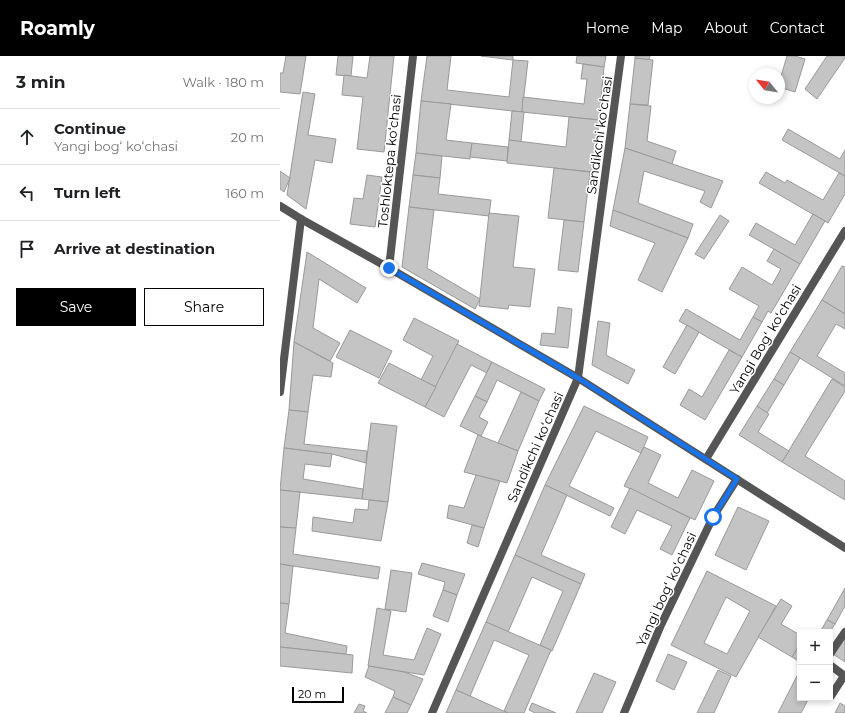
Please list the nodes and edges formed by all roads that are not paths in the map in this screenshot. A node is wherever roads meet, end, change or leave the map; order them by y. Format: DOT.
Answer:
graph roads {
  1 [pos="412,56"];
  2 [pos="621,56"];
  3 [pos="280,206"];
  4 [pos="302,219"];
  5 [pos="845,231"];
  6 [pos="842,243"];
  7 [pos="389,268"];
  8 [pos="578,378"];
  9 [pos="280,392"];
  10 [pos="706,459"];
  11 [pos="737,479"];
  12 [pos="845,548"];
  13 [pos="845,632"];
  14 [pos="833,650"];
  15 [pos="833,667"];
  16 [pos="833,693"];
  17 [pos="432,713"];
  18 [pos="624,713"];
  1 -- 7 [label="street, Toshloktepa koʻchasi"];
  2 -- 8 [label="street, Sandikchi koʻchasi"];
  3 -- 4 [label="street"];
  4 -- 7 [label="street"];
  4 -- 9 [label="street"];
  5 -- 6 [label="street, Yangi Bogʻ koʻchasi"];
  6 -- 10 [label="street, Yangi Bogʻ koʻchasi"];
  7 -- 8 [label="street"];
  8 -- 10 [label="street"];
  8 -- 17 [label="street, Sandikchi koʻchasi"];
  10 -- 11 [label="street"];
  11 -- 12 [label="street"];
  11 -- 18 [label="street, Yangi bogʻ koʻchasi"];
  13 -- 14 [label="street"];
  15 -- 16 [label="street"];
}
